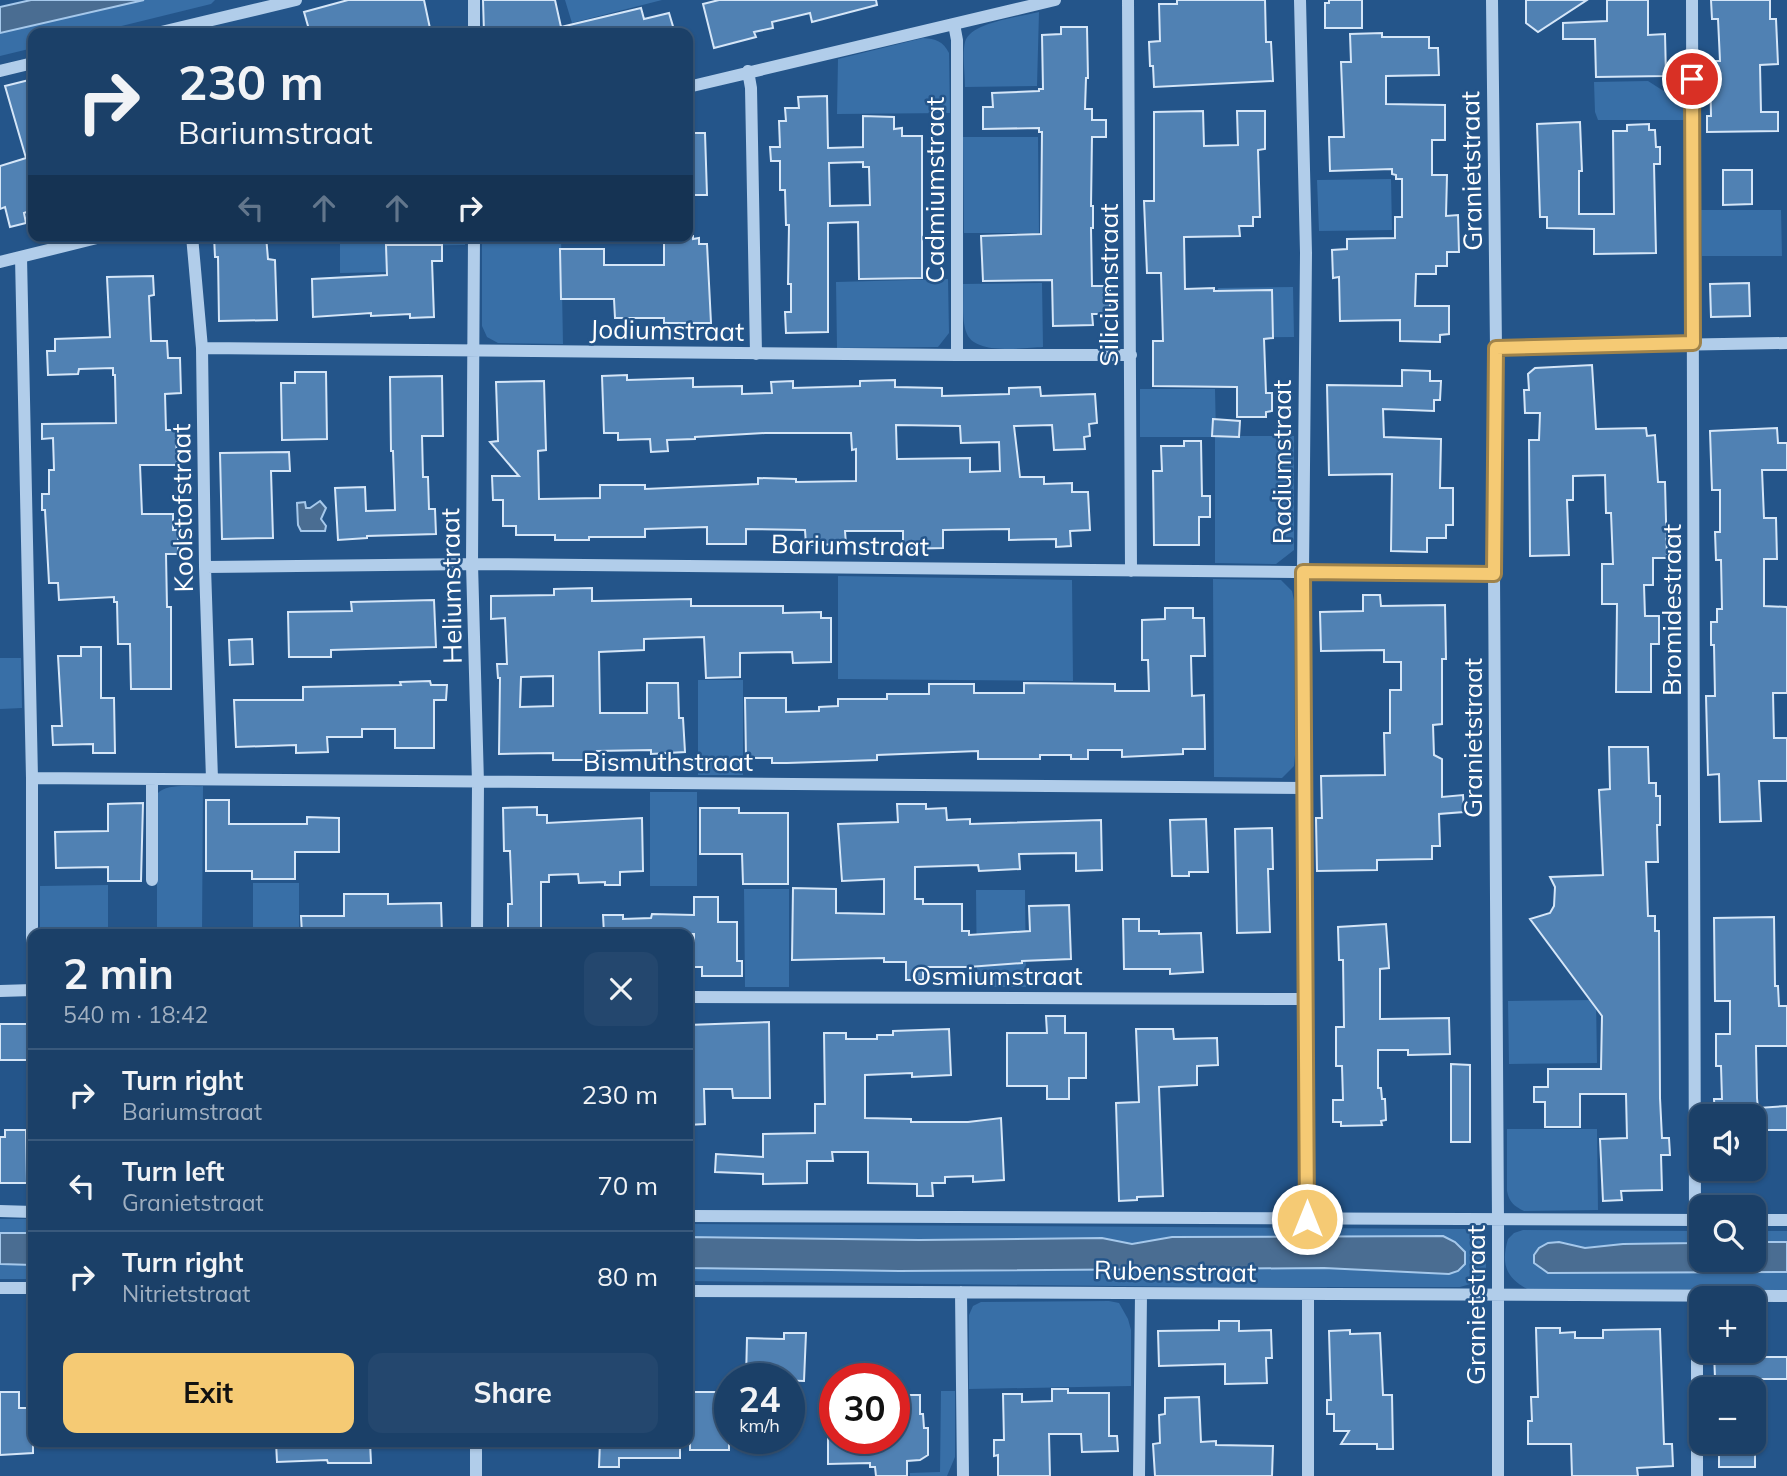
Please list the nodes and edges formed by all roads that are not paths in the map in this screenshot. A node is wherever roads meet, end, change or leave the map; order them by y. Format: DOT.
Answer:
graph roads {
  1 [pos="296,0"];
  2 [pos="474,0"];
  3 [pos="1055,0"];
  4 [pos="1128,0"];
  5 [pos="1300,0"];
  6 [pos="1492,0"];
  7 [pos="1692,0"];
  8 [pos="242,6"];
  9 [pos="954,24"];
  10 [pos="173,28"];
  11 [pos="474,28"];
  12 [pos="28,64"];
  13 [pos="0,71"];
  14 [pos="748,71"];
  15 [pos="693,86"];
  16 [pos="81,242"];
  17 [pos="193,242"];
  18 [pos="474,242"];
  19 [pos="21,257"];
  20 [pos="0,262"];
  21 [pos="1693,343"];
  22 [pos="1787,343"];
  23 [pos="202,348"];
  24 [pos="1496,348"];
  25 [pos="474,350"];
  26 [pos="756,354"];
  27 [pos="957,355"];
  28 [pos="1131,355"];
  29 [pos="472,565"];
  30 [pos="205,567"];
  31 [pos="1131,571"];
  32 [pos="1303,572"];
  33 [pos="1494,574"];
  34 [pos="32,778"];
  35 [pos="212,779"];
  36 [pos="152,780"];
  37 [pos="478,783"];
  38 [pos="1304,788"];
  39 [pos="152,880"];
  40 [pos="33,929"];
  41 [pos="477,929"];
  42 [pos="0,990"];
  43 [pos="28,990"];
  44 [pos="693,997"];
  45 [pos="1307,999"];
  46 [pos="1698,1195"];
  47 [pos="0,1211"];
  48 [pos="28,1212"];
  49 [pos="693,1216"];
  50 [pos="1307,1219"];
  51 [pos="1689,1220"];
  52 [pos="1766,1220"];
  53 [pos="1787,1220"];
  54 [pos="1498,1221"];
  55 [pos="0,1288"];
  56 [pos="28,1288"];
  57 [pos="693,1291"];
  58 [pos="961,1292"];
  59 [pos="1141,1294"];
  60 [pos="1308,1295"];
  61 [pos="1497,1296"];
  62 [pos="1689,1296"];
  63 [pos="1766,1296"];
  64 [pos="1787,1296"];
  65 [pos="1697,1363"];
  66 [pos="476,1447"];
  67 [pos="476,1476"];
  68 [pos="963,1476"];
  69 [pos="1139,1476"];
  70 [pos="1308,1476"];
  71 [pos="1498,1476"];
  72 [pos="1696,1476"];
  1 -- 8 [label="street"];
  2 -- 11 [label="street"];
  3 -- 9 [label="street"];
  4 -- 28 [label="street, Siliciumstraat"];
  5 -- 32 [label="street, Radiumstraat"];
  6 -- 24 [label="street, Granietstraat"];
  7 -- 21 [label="street, Bromidestraat"];
  8 -- 10 [label="street"];
  9 -- 14 [label="street"];
  9 -- 27 [label="street, Cadmiumstraat"];
  12 -- 13 [label="street"];
  14 -- 15 [label="street"];
  14 -- 26 [label="street"];
  16 -- 19 [label="street"];
  17 -- 23 [label="street, Koolstofstraat"];
  18 -- 25 [label="street, Heliumstraat"];
  19 -- 20 [label="street"];
  19 -- 34 [label="street"];
  21 -- 22 [label="street"];
  21 -- 24 [label="street"];
  21 -- 46 [label="street, Bromidestraat"];
  23 -- 25 [label="street, Jodiumstraat"];
  23 -- 30 [label="street, Koolstofstraat"];
  24 -- 33 [label="street, Granietstraat"];
  25 -- 26 [label="street, Jodiumstraat"];
  25 -- 29 [label="street, Heliumstraat"];
  26 -- 27 [label="street, Jodiumstraat"];
  27 -- 28 [label="street, Jodiumstraat"];
  28 -- 31 [label="street, Siliciumstraat"];
  29 -- 30 [label="street, Bariumstraat"];
  29 -- 31 [label="street, Bariumstraat"];
  29 -- 37 [label="street, Heliumstraat"];
  30 -- 35 [label="street, Koolstofstraat"];
  31 -- 32 [label="street, Bariumstraat"];
  32 -- 33 [label="street, Bariumstraat"];
  32 -- 38 [label="street, Radiumstraat"];
  33 -- 54 [label="street, Granietstraat"];
  34 -- 36 [label="street, Bismuthstraat"];
  34 -- 40 [label="street"];
  35 -- 36 [label="street, Bismuthstraat"];
  35 -- 37 [label="street, Bismuthstraat"];
  36 -- 39 [label="street"];
  37 -- 38 [label="street, Bismuthstraat"];
  37 -- 41 [label="street, Heliumstraat"];
  38 -- 45 [label="street, Radiumstraat"];
  42 -- 43 [label="street"];
  44 -- 45 [label="street, Osmiumstraat"];
  45 -- 50 [label="street, Radiumstraat"];
  47 -- 48 [label="street"];
  49 -- 50 [label="street, Rubensstraat"];
  50 -- 54 [label="street, Rubensstraat"];
  51 -- 54 [label="street, Rubensstraat"];
  52 -- 53 [label="street"];
  54 -- 61 [label="street, Granietstraat"];
  55 -- 56 [label="street"];
  57 -- 58 [label="street, Rubensstraat"];
  58 -- 59 [label="street, Rubensstraat"];
  58 -- 68 [label="street"];
  59 -- 60 [label="street, Rubensstraat"];
  59 -- 69 [label="street"];
  60 -- 61 [label="street, Rubensstraat"];
  60 -- 70 [label="street"];
  61 -- 62 [label="street, Rubensstraat"];
  61 -- 71 [label="street, Granietstraat"];
  63 -- 64 [label="street, Rubensstraat"];
  65 -- 72 [label="street"];
  66 -- 67 [label="street"];
}
